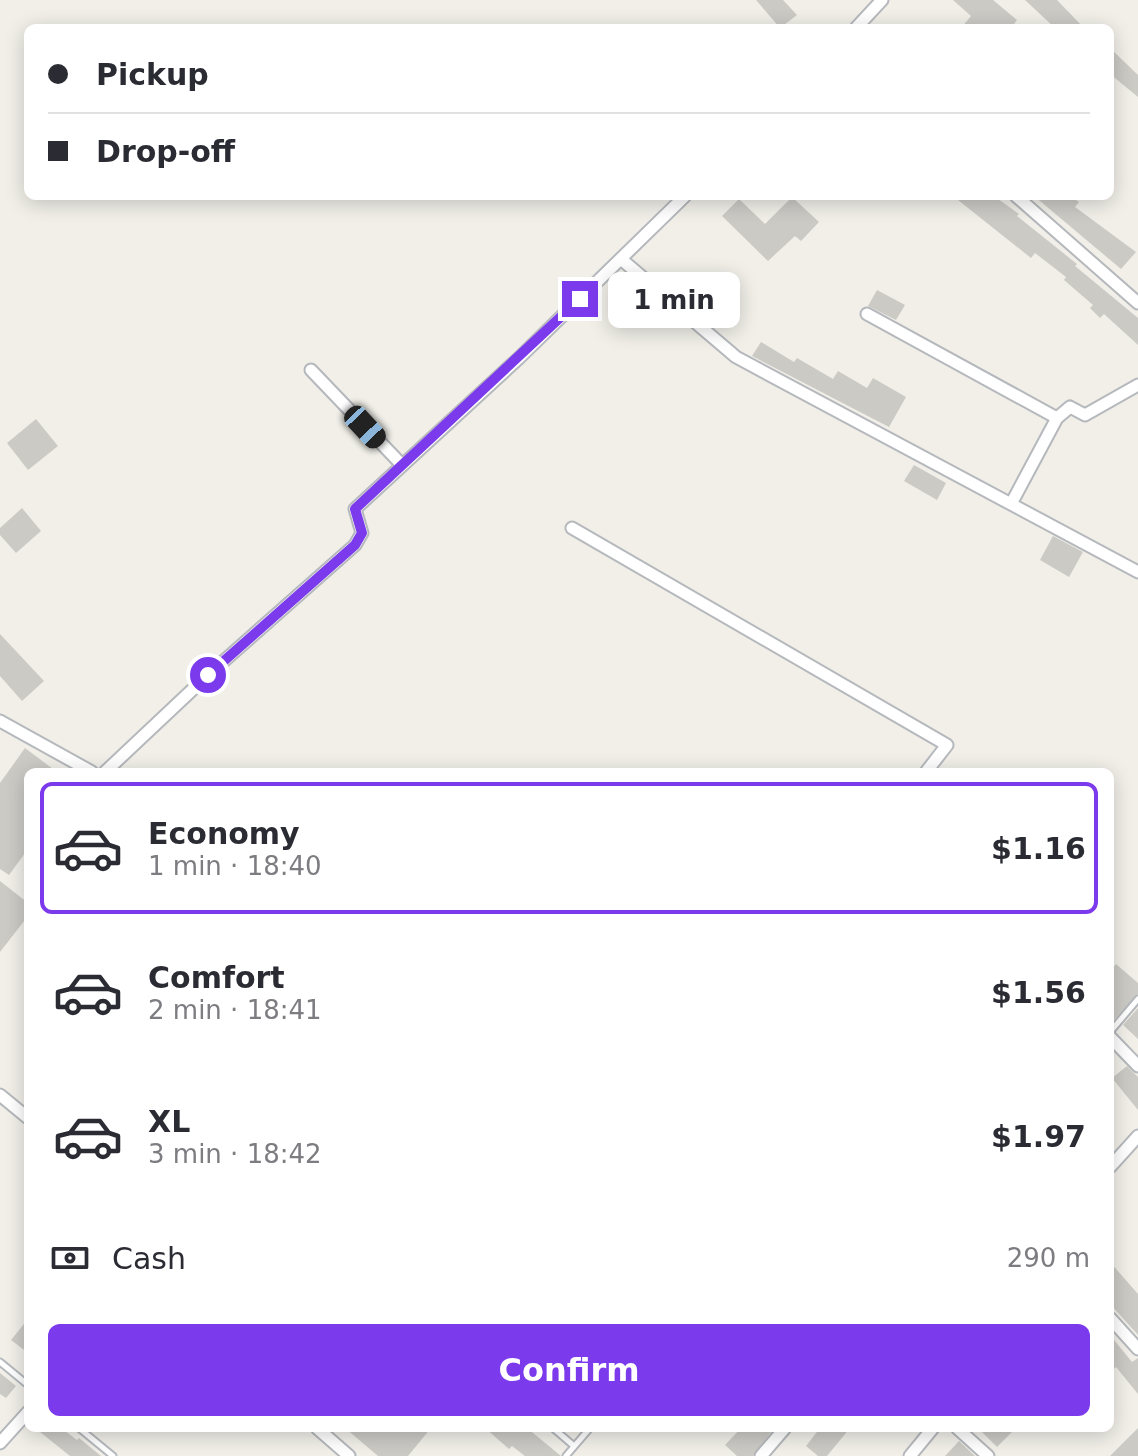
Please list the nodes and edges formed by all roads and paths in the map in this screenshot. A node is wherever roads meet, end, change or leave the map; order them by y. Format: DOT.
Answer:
graph roads {
  1 [pos="882,0"];
  2 [pos="860,24"];
  3 [pos="681,200"];
  4 [pos="1021,200"];
  5 [pos="621,259"];
  6 [pos="1138,303"];
  7 [pos="867,314"];
  8 [pos="311,370"];
  9 [pos="1138,385"];
  10 [pos="1057,418"];
  11 [pos="402,465"];
  12 [pos="1011,504"];
  13 [pos="572,528"];
  14 [pos="1138,572"];
  15 [pos="0,721"];
  16 [pos="85,768"];
  17 [pos="109,768"];
  18 [pos="929,768"];
  19 [pos="1138,999"];
  20 [pos="1114,1029"];
  21 [pos="1114,1039"];
  22 [pos="1138,1066"];
  23 [pos="0,1095"];
  24 [pos="24,1115"];
  25 [pos="1138,1136"];
  26 [pos="1114,1163"];
  27 [pos="1114,1322"];
  28 [pos="1138,1349"];
  29 [pos="0,1362"];
  30 [pos="24,1382"];
  31 [pos="24,1416"];
  32 [pos="84,1432"];
  33 [pos="322,1432"];
  34 [pos="558,1432"];
  35 [pos="586,1432"];
  36 [pos="782,1432"];
  37 [pos="930,1432"];
  38 [pos="961,1432"];
  39 [pos="0,1443"];
  40 [pos="574,1446"];
  41 [pos="113,1456"];
  42 [pos="349,1456"];
  43 [pos="566,1456"];
  44 [pos="761,1456"];
  45 [pos="910,1456"];
  46 [pos="988,1456"];
  1 -- 2 [label="street"];
  3 -- 5 [label="street"];
  4 -- 6 [label="street"];
  5 -- 11 [label="street"];
  5 -- 12 [label="street"];
  7 -- 10 [label="street"];
  8 -- 11 [label="street"];
  9 -- 10 [label="street"];
  10 -- 12 [label="street"];
  11 -- 17 [label="street"];
  12 -- 14 [label="street"];
  13 -- 18 [label="street"];
  15 -- 16 [label="street"];
  19 -- 20 [label="lane"];
  21 -- 22 [label="street"];
  23 -- 24 [label="street"];
  25 -- 26 [label="street"];
  27 -- 28 [label="street"];
  29 -- 30 [label="lane"];
  31 -- 39 [label="street"];
  32 -- 41 [label="lane"];
  33 -- 42 [label="street"];
  34 -- 40 [label="lane"];
  35 -- 40 [label="lane"];
  36 -- 44 [label="street"];
  37 -- 45 [label="street"];
  38 -- 46 [label="street"];
  40 -- 43 [label="lane"];
}
